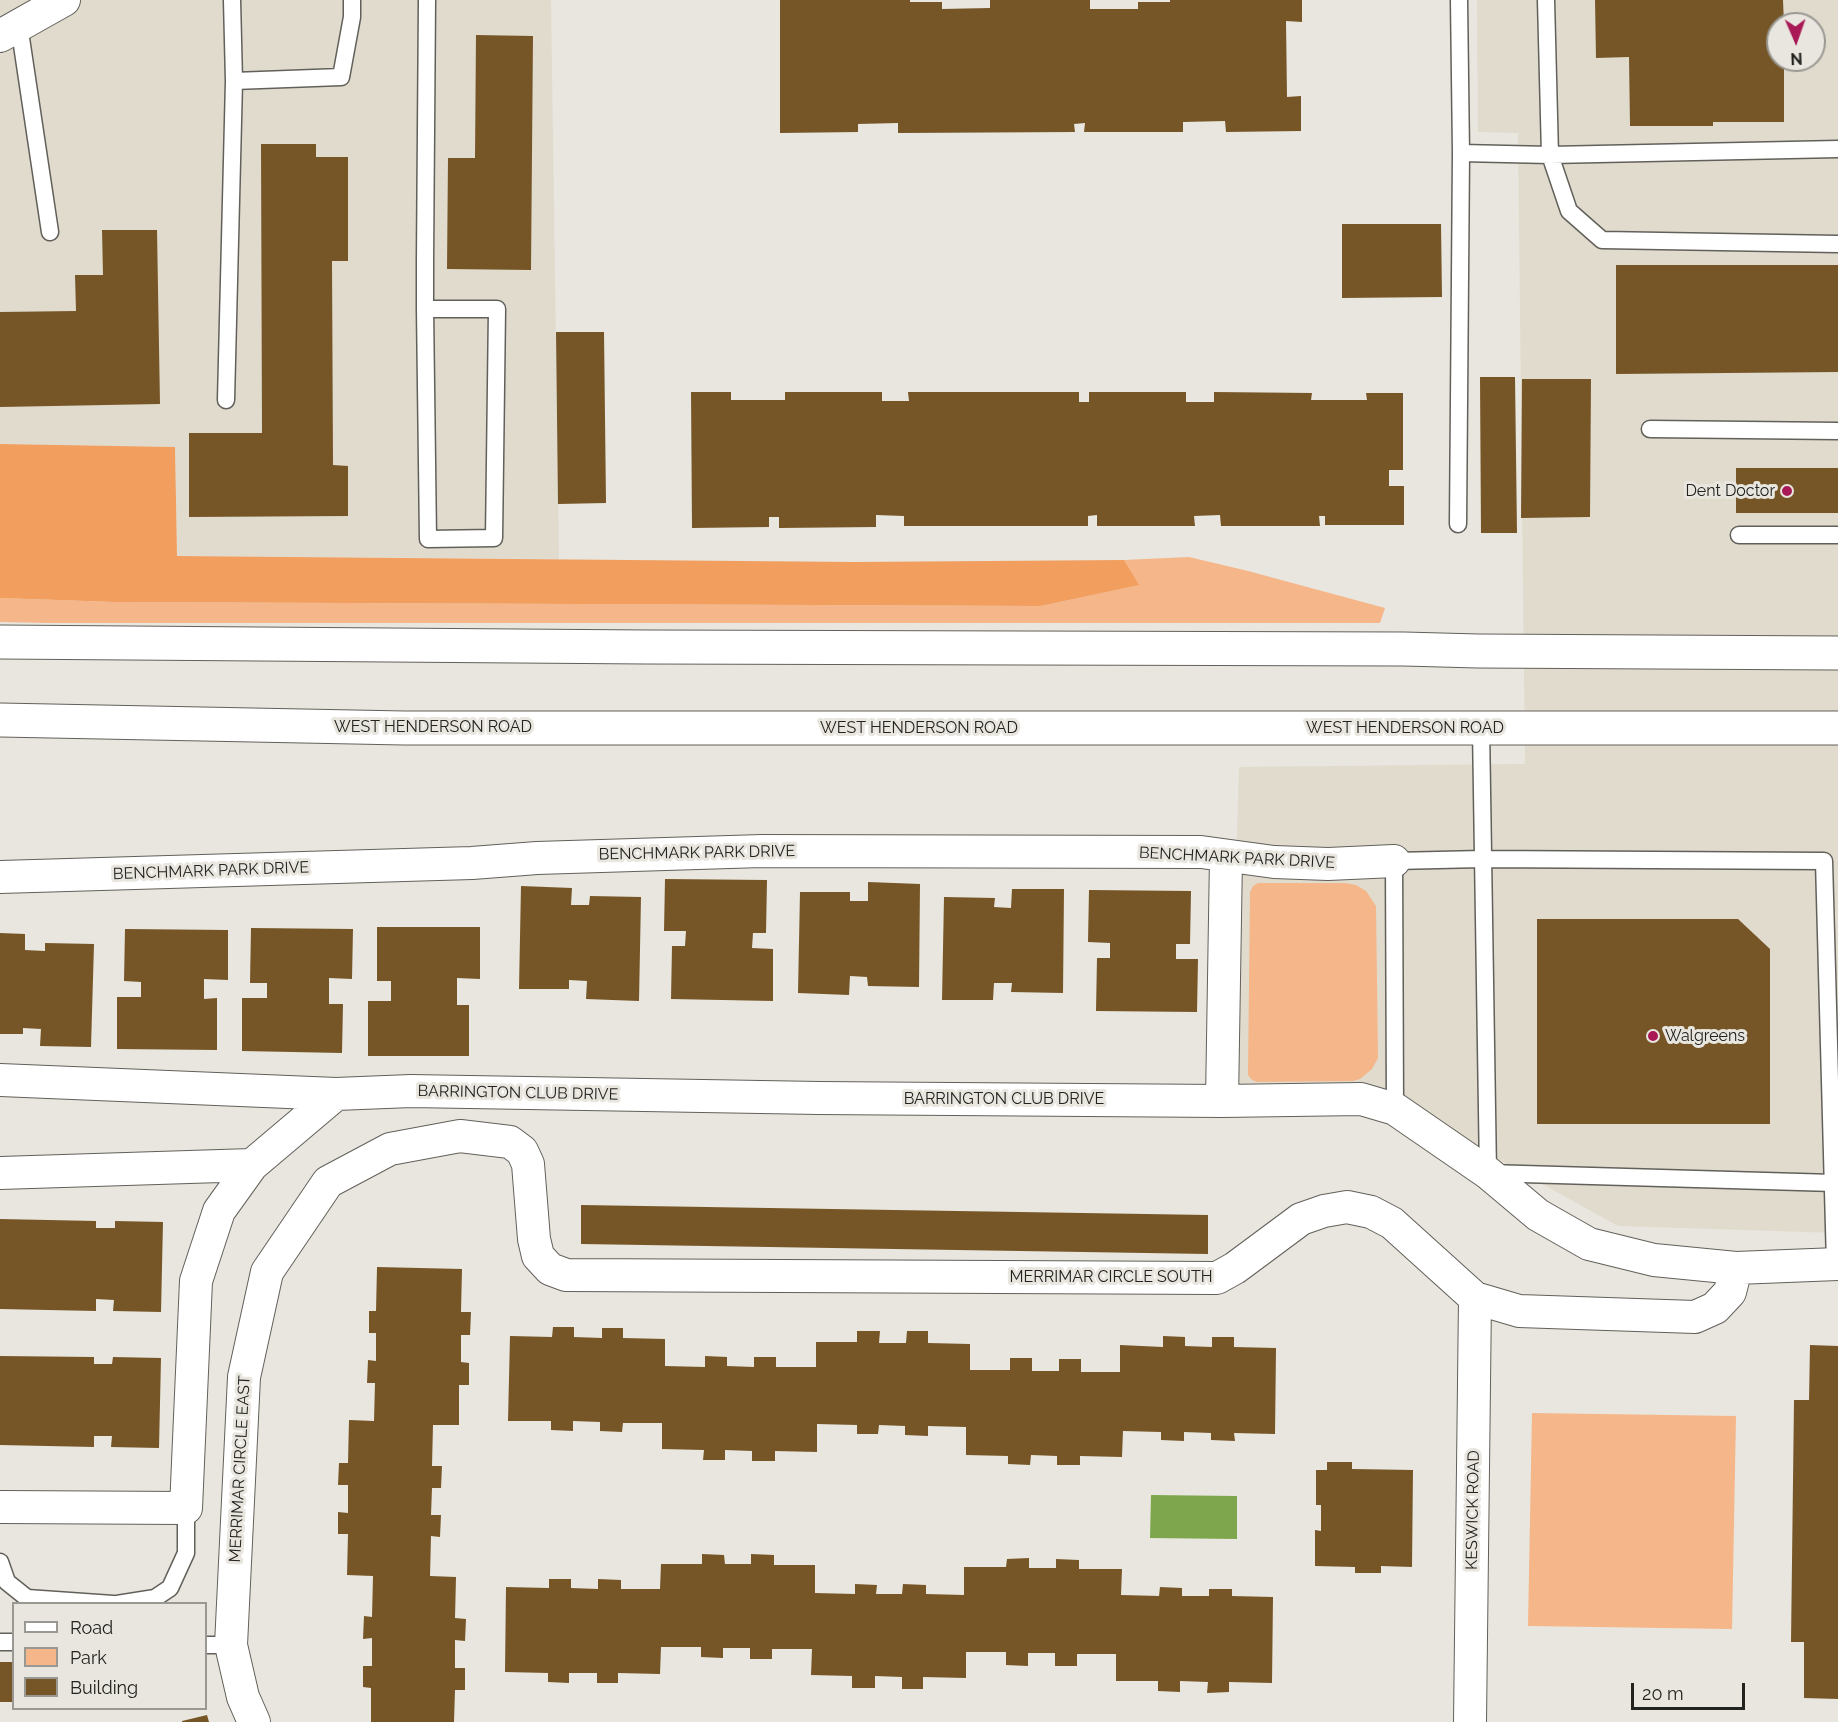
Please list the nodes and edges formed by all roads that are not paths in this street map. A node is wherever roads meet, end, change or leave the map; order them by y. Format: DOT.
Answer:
graph roads {
  1 [pos="64,0"];
  2 [pos="232,0"];
  3 [pos="352,0"];
  4 [pos="427,0"];
  5 [pos="1459,0"];
  6 [pos="1546,0"];
  7 [pos="10,31"];
  8 [pos="234,81"];
  9 [pos="1838,149"];
  10 [pos="1461,153"];
  11 [pos="1551,155"];
  12 [pos="50,232"];
  13 [pos="1838,244"];
  14 [pos="425,309"];
  15 [pos="226,400"];
  16 [pos="1650,429"];
  17 [pos="1838,431"];
  18 [pos="1458,524"];
  19 [pos="1739,535"];
  20 [pos="1838,535"];
  21 [pos="0,642"];
  22 [pos="1838,653"];
  23 [pos="0,720"];
  24 [pos="1481,728"];
  25 [pos="1838,728"];
  26 [pos="1226,857"];
  27 [pos="1482,859"];
  28 [pos="1394,861"];
  29 [pos="0,877"];
  30 [pos="0,1080"];
  31 [pos="336,1094"];
  32 [pos="1222,1101"];
  33 [pos="1395,1109"];
  34 [pos="510,1142"];
  35 [pos="252,1165"];
  36 [pos="0,1173"];
  37 [pos="1488,1173"];
  38 [pos="1834,1183"];
  39 [pos="1836,1264"];
  40 [pos="1736,1268"];
  41 [pos="1475,1298"];
  42 [pos="0,1507"];
  43 [pos="186,1508"];
  44 [pos="0,1562"];
  45 [pos="86,1602"];
  46 [pos="131,1602"];
  47 [pos="218,1645"];
  48 [pos="254,1722"];
  49 [pos="1470,1722"];
  1 -- 7 [label="street"];
  2 -- 8 [label="lane"];
  3 -- 8 [label="lane"];
  4 -- 14 [label="lane"];
  5 -- 10 [label="lane"];
  6 -- 11 [label="lane"];
  7 -- 12 [label="lane"];
  8 -- 15 [label="lane"];
  9 -- 11 [label="lane"];
  10 -- 11 [label="lane"];
  10 -- 18 [label="lane"];
  11 -- 13 [label="lane"];
  14 -- 14 [label="lane"];
  16 -- 17 [label="lane"];
  19 -- 20 [label="lane"];
  21 -- 22 [label="main road"];
  23 -- 24 [label="main road, WEST HENDERSON ROAD"];
  24 -- 25 [label="main road, WEST HENDERSON ROAD"];
  24 -- 27 [label="lane"];
  26 -- 28 [label="street, BENCHMARK PARK DRIVE"];
  26 -- 29 [label="street, BENCHMARK PARK DRIVE"];
  26 -- 32 [label="street"];
  27 -- 28 [label="lane"];
  27 -- 37 [label="lane"];
  27 -- 38 [label="lane"];
  28 -- 33 [label="lane"];
  30 -- 31 [label="street"];
  31 -- 32 [label="street, BARRINGTON CLUB DRIVE"];
  31 -- 35 [label="street"];
  32 -- 33 [label="street, BARRINGTON CLUB DRIVE"];
  33 -- 37 [label="street, BARRINGTON CLUB DRIVE"];
  34 -- 41 [label="street, MERRIMAR CIRCLE SOUTH"];
  34 -- 47 [label="street, MERRIMAR CIRCLE EAST"];
  35 -- 36 [label="street"];
  35 -- 43 [label="street"];
  37 -- 38 [label="lane"];
  37 -- 40 [label="street, BARRINGTON CLUB DRIVE"];
  38 -- 39 [label="lane"];
  39 -- 40 [label="street"];
  40 -- 41 [label="street, MERRIMAR CIRCLE SOUTH"];
  41 -- 49 [label="street, KESWICK ROAD"];
  42 -- 43 [label="street"];
  43 -- 46 [label="lane"];
  44 -- 45 [label="lane"];
  47 -- 48 [label="street, MERRIMAR CIRCLE EAST"];
}
